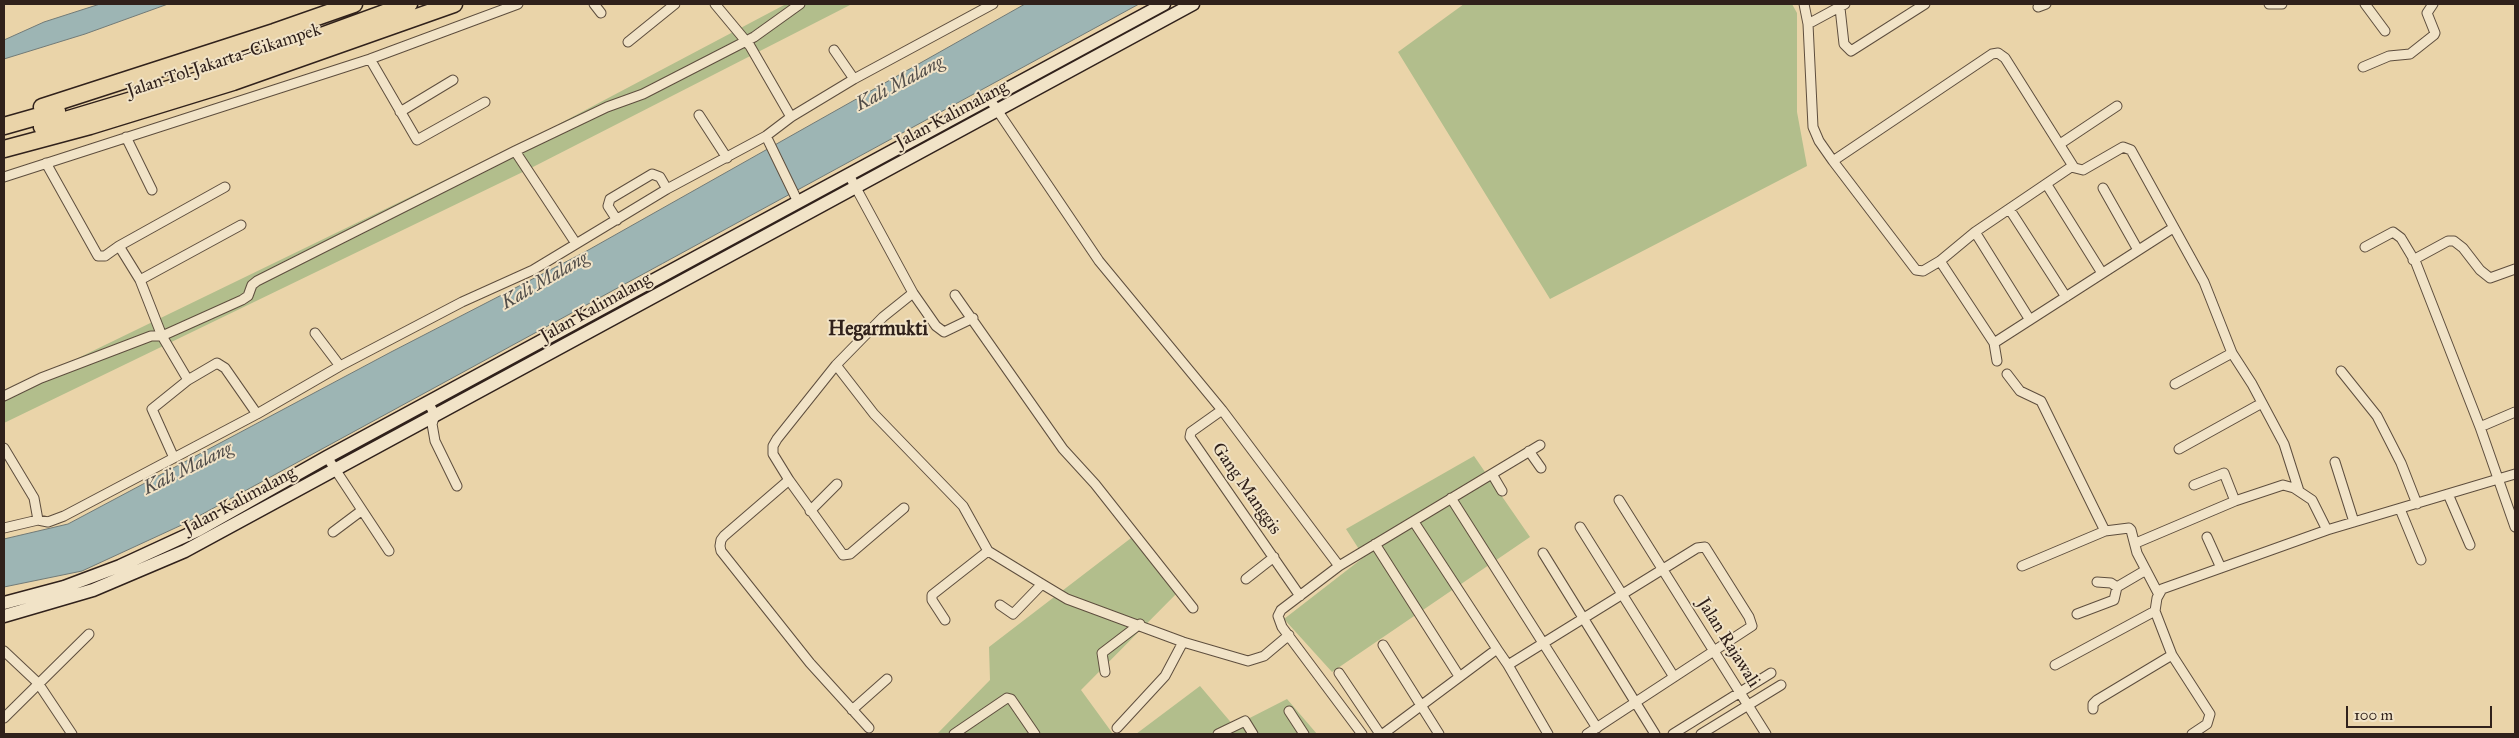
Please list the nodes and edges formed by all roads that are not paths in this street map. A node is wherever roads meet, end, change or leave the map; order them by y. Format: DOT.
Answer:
graph roads {
  1 [pos="354,4"];
  2 [pos="386,4"];
  3 [pos="410,4"];
  4 [pos="454,4"];
  5 [pos="518,4"];
  6 [pos="594,4"];
  7 [pos="675,4"];
  8 [pos="715,4"];
  9 [pos="800,4"];
  10 [pos="993,4"];
  11 [pos="1164,4"];
  12 [pos="1192,4"];
  13 [pos="1804,4"];
  14 [pos="1925,4"];
  15 [pos="2269,4"];
  16 [pos="2282,4"];
  17 [pos="2365,4"];
  18 [pos="2434,4"];
  19 [pos="1842,6"];
  20 [pos="600,13"];
  21 [pos="1808,24"];
  22 [pos="2385,31"];
  23 [pos="745,40"];
  24 [pos="628,42"];
  25 [pos="834,50"];
  26 [pos="370,59"];
  27 [pos="2363,67"];
  28 [pos="854,79"];
  29 [pos="453,80"];
  30 [pos="989,98"];
  31 [pos="485,102"];
  32 [pos="2117,106"];
  33 [pos="997,110"];
  34 [pos="400,112"];
  35 [pos="699,115"];
  36 [pos="791,117"];
  37 [pos="4,118"];
  38 [pos="4,126"];
  39 [pos="766,136"];
  40 [pos="4,137"];
  41 [pos="126,137"];
  42 [pos="2060,144"];
  43 [pos="4,149"];
  44 [pos="514,151"];
  45 [pos="727,158"];
  46 [pos="1833,161"];
  47 [pos="46,163"];
  48 [pos="2073,166"];
  49 [pos="849,175"];
  50 [pos="4,177"];
  51 [pos="2047,185"];
  52 [pos="225,187"];
  53 [pos="856,187"];
  54 [pos="2103,188"];
  55 [pos="667,189"];
  56 [pos="152,190"];
  57 [pos="796,196"];
  58 [pos="2010,210"];
  59 [pos="617,220"];
  60 [pos="241,225"];
  61 [pos="2173,228"];
  62 [pos="1975,232"];
  63 [pos="576,242"];
  64 [pos="119,246"];
  65 [pos="2365,247"];
  66 [pos="2138,250"];
  67 [pos="2413,260"];
  68 [pos="1940,261"];
  69 [pos="2515,269"];
  70 [pos="2102,273"];
  71 [pos="140,280"];
  72 [pos="913,293"];
  73 [pos="955,295"];
  74 [pos="2066,297"];
  75 [pos="973,318"];
  76 [pos="2030,320"];
  77 [pos="315,333"];
  78 [pos="162,336"];
  79 [pos="1994,343"];
  80 [pos="2232,353"];
  81 [pos="1996,361"];
  82 [pos="340,366"];
  83 [pos="836,366"];
  84 [pos="2341,371"];
  85 [pos="2007,374"];
  86 [pos="188,380"];
  87 [pos="2175,384"];
  88 [pos="4,396"];
  89 [pos="428,402"];
  90 [pos="2262,403"];
  91 [pos="1222,410"];
  92 [pos="2515,412"];
  93 [pos="257,414"];
  94 [pos="435,415"];
  95 [pos="2480,427"];
  96 [pos="1540,445"];
  97 [pos="4,448"];
  98 [pos="2179,449"];
  99 [pos="1529,451"];
  100 [pos="174,458"];
  101 [pos="327,458"];
  102 [pos="2335,462"];
  103 [pos="1541,468"];
  104 [pos="335,470"];
  105 [pos="1492,474"];
  106 [pos="2515,474"];
  107 [pos="2498,479"];
  108 [pos="789,480"];
  109 [pos="837,484"];
  110 [pos="2194,485"];
  111 [pos="457,486"];
  112 [pos="1502,490"];
  113 [pos="2300,491"];
  114 [pos="2448,494"];
  115 [pos="1451,498"];
  116 [pos="1619,500"];
  117 [pos="2235,501"];
  118 [pos="2417,504"];
  119 [pos="904,508"];
  120 [pos="2400,508"];
  121 [pos="361,511"];
  122 [pos="810,511"];
  123 [pos="38,520"];
  124 [pos="1414,522"];
  125 [pos="2354,522"];
  126 [pos="1580,526"];
  127 [pos="2515,527"];
  128 [pos="4,528"];
  129 [pos="2327,530"];
  130 [pos="2105,531"];
  131 [pos="333,532"];
  132 [pos="2207,536"];
  133 [pos="2136,543"];
  134 [pos="1375,544"];
  135 [pos="2470,544"];
  136 [pos="389,551"];
  137 [pos="988,551"];
  138 [pos="1543,553"];
  139 [pos="1274,557"];
  140 [pos="2421,560"];
  141 [pos="1339,566"];
  142 [pos="2022,566"];
  143 [pos="2221,568"];
  144 [pos="1662,570"];
  145 [pos="2146,570"];
  146 [pos="1246,579"];
  147 [pos="2096,582"];
  148 [pos="1042,584"];
  149 [pos="2117,587"];
  150 [pos="1622,593"];
  151 [pos="2158,593"];
  152 [pos="1300,596"];
  153 [pos="4,603"];
  154 [pos="1000,605"];
  155 [pos="1193,608"];
  156 [pos="2156,611"];
  157 [pos="2077,614"];
  158 [pos="4,616"];
  159 [pos="1583,618"];
  160 [pos="945,620"];
  161 [pos="1140,624"];
  162 [pos="89,634"];
  163 [pos="1289,634"];
  164 [pos="1184,642"];
  165 [pos="1544,642"];
  166 [pos="1383,646"];
  167 [pos="1497,649"];
  168 [pos="4,651"];
  169 [pos="1714,653"];
  170 [pos="2172,655"];
  171 [pos="1508,664"];
  172 [pos="2055,665"];
  173 [pos="1105,672"];
  174 [pos="1339,673"];
  175 [pos="1771,673"];
  176 [pos="1459,676"];
  177 [pos="1674,677"];
  178 [pos="887,680"];
  179 [pos="38,684"];
  180 [pos="1781,684"];
  181 [pos="1739,692"];
  182 [pos="1636,703"];
  183 [pos="1747,705"];
  184 [pos="1421,707"];
  185 [pos="2092,709"];
  186 [pos="852,710"];
  187 [pos="1289,710"];
  188 [pos="4,718"];
  189 [pos="869,728"];
  190 [pos="1117,728"];
  191 [pos="1597,728"];
  192 [pos="72,734"];
  193 [pos="954,734"];
  194 [pos="1033,734"];
  195 [pos="1218,734"];
  196 [pos="1253,734"];
  197 [pos="1304,734"];
  198 [pos="1362,734"];
  199 [pos="1381,734"];
  200 [pos="1439,734"];
  201 [pos="1548,734"];
  202 [pos="1587,734"];
  203 [pos="1655,734"];
  204 [pos="1673,734"];
  205 [pos="1701,734"];
  206 [pos="1766,734"];
  207 [pos="2192,734"];
  1 -- 37 [label="highway, Jalan Tol Jakarta–Cikampek"];
  2 -- 38 [label="highway"];
  3 -- 40 [label="highway"];
  4 -- 43 [label="highway, Jalan Tol Jakarta–Cikampek"];
  5 -- 26 [label="street"];
  6 -- 20 [label="street"];
  7 -- 24 [label="street"];
  8 -- 23 [label="street"];
  9 -- 23 [label="street"];
  10 -- 28 [label="street"];
  11 -- 30 [label="main road, Jalan Kalimalang"];
  12 -- 33 [label="main road, Jalan Kalimalang"];
  13 -- 21 [label="street"];
  14 -- 19 [label="street"];
  15 -- 16 [label="street"];
  17 -- 22 [label="street"];
  18 -- 27 [label="street"];
  19 -- 21 [label="street"];
  21 -- 46 [label="street"];
  23 -- 36 [label="street"];
  23 -- 44 [label="street"];
  25 -- 28 [label="street"];
  26 -- 34 [label="street"];
  26 -- 41 [label="street"];
  28 -- 36 [label="street"];
  29 -- 34 [label="street"];
  30 -- 33 [label="street"];
  30 -- 49 [label="main road, Jalan Kalimalang"];
  31 -- 34 [label="street"];
  32 -- 42 [label="street"];
  33 -- 53 [label="main road, Jalan Kalimalang"];
  33 -- 91 [label="street"];
  35 -- 45 [label="street"];
  36 -- 39 [label="street"];
  39 -- 45 [label="street"];
  39 -- 57 [label="street"];
  41 -- 47 [label="street"];
  41 -- 56 [label="street"];
  42 -- 46 [label="street"];
  42 -- 48 [label="street"];
  44 -- 63 [label="street"];
  44 -- 78 [label="street"];
  45 -- 55 [label="street"];
  46 -- 68 [label="street"];
  47 -- 50 [label="street"];
  47 -- 64 [label="street"];
  48 -- 51 [label="street"];
  48 -- 61 [label="street"];
  49 -- 53 [label="street"];
  49 -- 57 [label="main road, Jalan Kalimalang"];
  51 -- 58 [label="street"];
  51 -- 70 [label="street"];
  52 -- 64 [label="street"];
  53 -- 72 [label="street"];
  53 -- 94 [label="main road, Jalan Kalimalang"];
  54 -- 66 [label="street"];
  55 -- 59 [label="street"];
  55 -- 59 [label="street"];
  57 -- 89 [label="main road, Jalan Kalimalang"];
  58 -- 62 [label="street"];
  58 -- 74 [label="street"];
  59 -- 63 [label="street"];
  60 -- 71 [label="street"];
  61 -- 66 [label="street"];
  61 -- 80 [label="street"];
  62 -- 68 [label="street"];
  62 -- 76 [label="street"];
  63 -- 82 [label="street"];
  64 -- 71 [label="street"];
  65 -- 67 [label="street"];
  66 -- 70 [label="street"];
  67 -- 69 [label="street"];
  67 -- 95 [label="street"];
  68 -- 79 [label="street"];
  70 -- 74 [label="street"];
  71 -- 78 [label="street"];
  72 -- 75 [label="street"];
  72 -- 83 [label="street"];
  73 -- 75 [label="street"];
  74 -- 76 [label="street"];
  75 -- 155 [label="street"];
  76 -- 79 [label="street"];
  77 -- 82 [label="street"];
  78 -- 86 [label="street"];
  78 -- 88 [label="street"];
  79 -- 81 [label="street"];
  80 -- 87 [label="street"];
  80 -- 90 [label="street"];
  82 -- 93 [label="street"];
  83 -- 108 [label="street"];
  83 -- 137 [label="street"];
  84 -- 118 [label="street"];
  85 -- 130 [label="street"];
  86 -- 93 [label="street"];
  86 -- 100 [label="street"];
  89 -- 94 [label="street"];
  89 -- 101 [label="main road, Jalan Kalimalang"];
  90 -- 98 [label="street"];
  90 -- 113 [label="street"];
  91 -- 139 [label="street, Gang Manggis"];
  91 -- 141 [label="street"];
  92 -- 95 [label="street"];
  93 -- 100 [label="street"];
  94 -- 104 [label="main road, Jalan Kalimalang"];
  94 -- 111 [label="street"];
  95 -- 107 [label="street"];
  96 -- 99 [label="street"];
  97 -- 123 [label="street"];
  99 -- 103 [label="street"];
  99 -- 105 [label="street"];
  100 -- 123 [label="street"];
  101 -- 104 [label="street"];
  101 -- 153 [label="main road, Jalan Kalimalang"];
  102 -- 125 [label="street"];
  104 -- 121 [label="street"];
  104 -- 158 [label="main road, Jalan Kalimalang"];
  105 -- 112 [label="street"];
  105 -- 115 [label="street"];
  106 -- 107 [label="street"];
  107 -- 114 [label="street"];
  107 -- 127 [label="street"];
  108 -- 122 [label="street"];
  108 -- 186 [label="street"];
  109 -- 122 [label="street"];
  110 -- 117 [label="street"];
  113 -- 117 [label="street"];
  113 -- 129 [label="street"];
  114 -- 118 [label="street"];
  114 -- 135 [label="street"];
  115 -- 124 [label="street"];
  115 -- 165 [label="street"];
  116 -- 144 [label="street, Jalan Rajawali"];
  117 -- 133 [label="street"];
  118 -- 120 [label="street"];
  119 -- 122 [label="street"];
  120 -- 125 [label="street"];
  120 -- 140 [label="street"];
  121 -- 131 [label="street"];
  121 -- 136 [label="street"];
  123 -- 128 [label="street"];
  124 -- 134 [label="street"];
  124 -- 167 [label="street"];
  125 -- 129 [label="street"];
  126 -- 150 [label="street"];
  129 -- 143 [label="street"];
  130 -- 133 [label="street"];
  130 -- 142 [label="street"];
  132 -- 143 [label="street"];
  133 -- 145 [label="street"];
  134 -- 141 [label="street"];
  134 -- 176 [label="street"];
  137 -- 148 [label="street"];
  137 -- 160 [label="street"];
  138 -- 159 [label="street"];
  139 -- 146 [label="street"];
  139 -- 152 [label="street, Gang Manggis"];
  141 -- 152 [label="street"];
  143 -- 151 [label="street"];
  144 -- 150 [label="street"];
  144 -- 169 [label="street, Jalan Rajawali"];
  144 -- 169 [label="street"];
  145 -- 149 [label="street"];
  145 -- 151 [label="street"];
  147 -- 149 [label="street"];
  148 -- 154 [label="street"];
  148 -- 161 [label="street"];
  149 -- 157 [label="street"];
  150 -- 159 [label="street"];
  150 -- 177 [label="street"];
  151 -- 156 [label="street"];
  152 -- 163 [label="street"];
  156 -- 170 [label="street"];
  156 -- 172 [label="street"];
  159 -- 165 [label="street"];
  159 -- 182 [label="street"];
  161 -- 164 [label="street"];
  161 -- 173 [label="street"];
  162 -- 179 [label="street"];
  163 -- 164 [label="street"];
  163 -- 198 [label="street"];
  164 -- 190 [label="street"];
  165 -- 171 [label="street"];
  165 -- 191 [label="street"];
  166 -- 184 [label="street"];
  167 -- 171 [label="street"];
  167 -- 176 [label="street"];
  168 -- 179 [label="street"];
  169 -- 177 [label="street"];
  169 -- 181 [label="street, Jalan Rajawali"];
  170 -- 185 [label="street"];
  170 -- 207 [label="street"];
  171 -- 201 [label="street"];
  174 -- 199 [label="street"];
  175 -- 181 [label="street"];
  176 -- 184 [label="street"];
  177 -- 182 [label="street"];
  178 -- 186 [label="street"];
  179 -- 188 [label="street"];
  179 -- 192 [label="street"];
  180 -- 183 [label="street"];
  181 -- 183 [label="street, Jalan Rajawali"];
  181 -- 204 [label="street"];
  182 -- 191 [label="street"];
  182 -- 203 [label="street"];
  183 -- 205 [label="street"];
  183 -- 206 [label="street, Jalan Rajawali"];
  184 -- 199 [label="street"];
  184 -- 200 [label="street"];
  186 -- 189 [label="street"];
  187 -- 197 [label="street"];
  191 -- 202 [label="street"];
  193 -- 194 [label="street"];
  195 -- 196 [label="street"];
}
